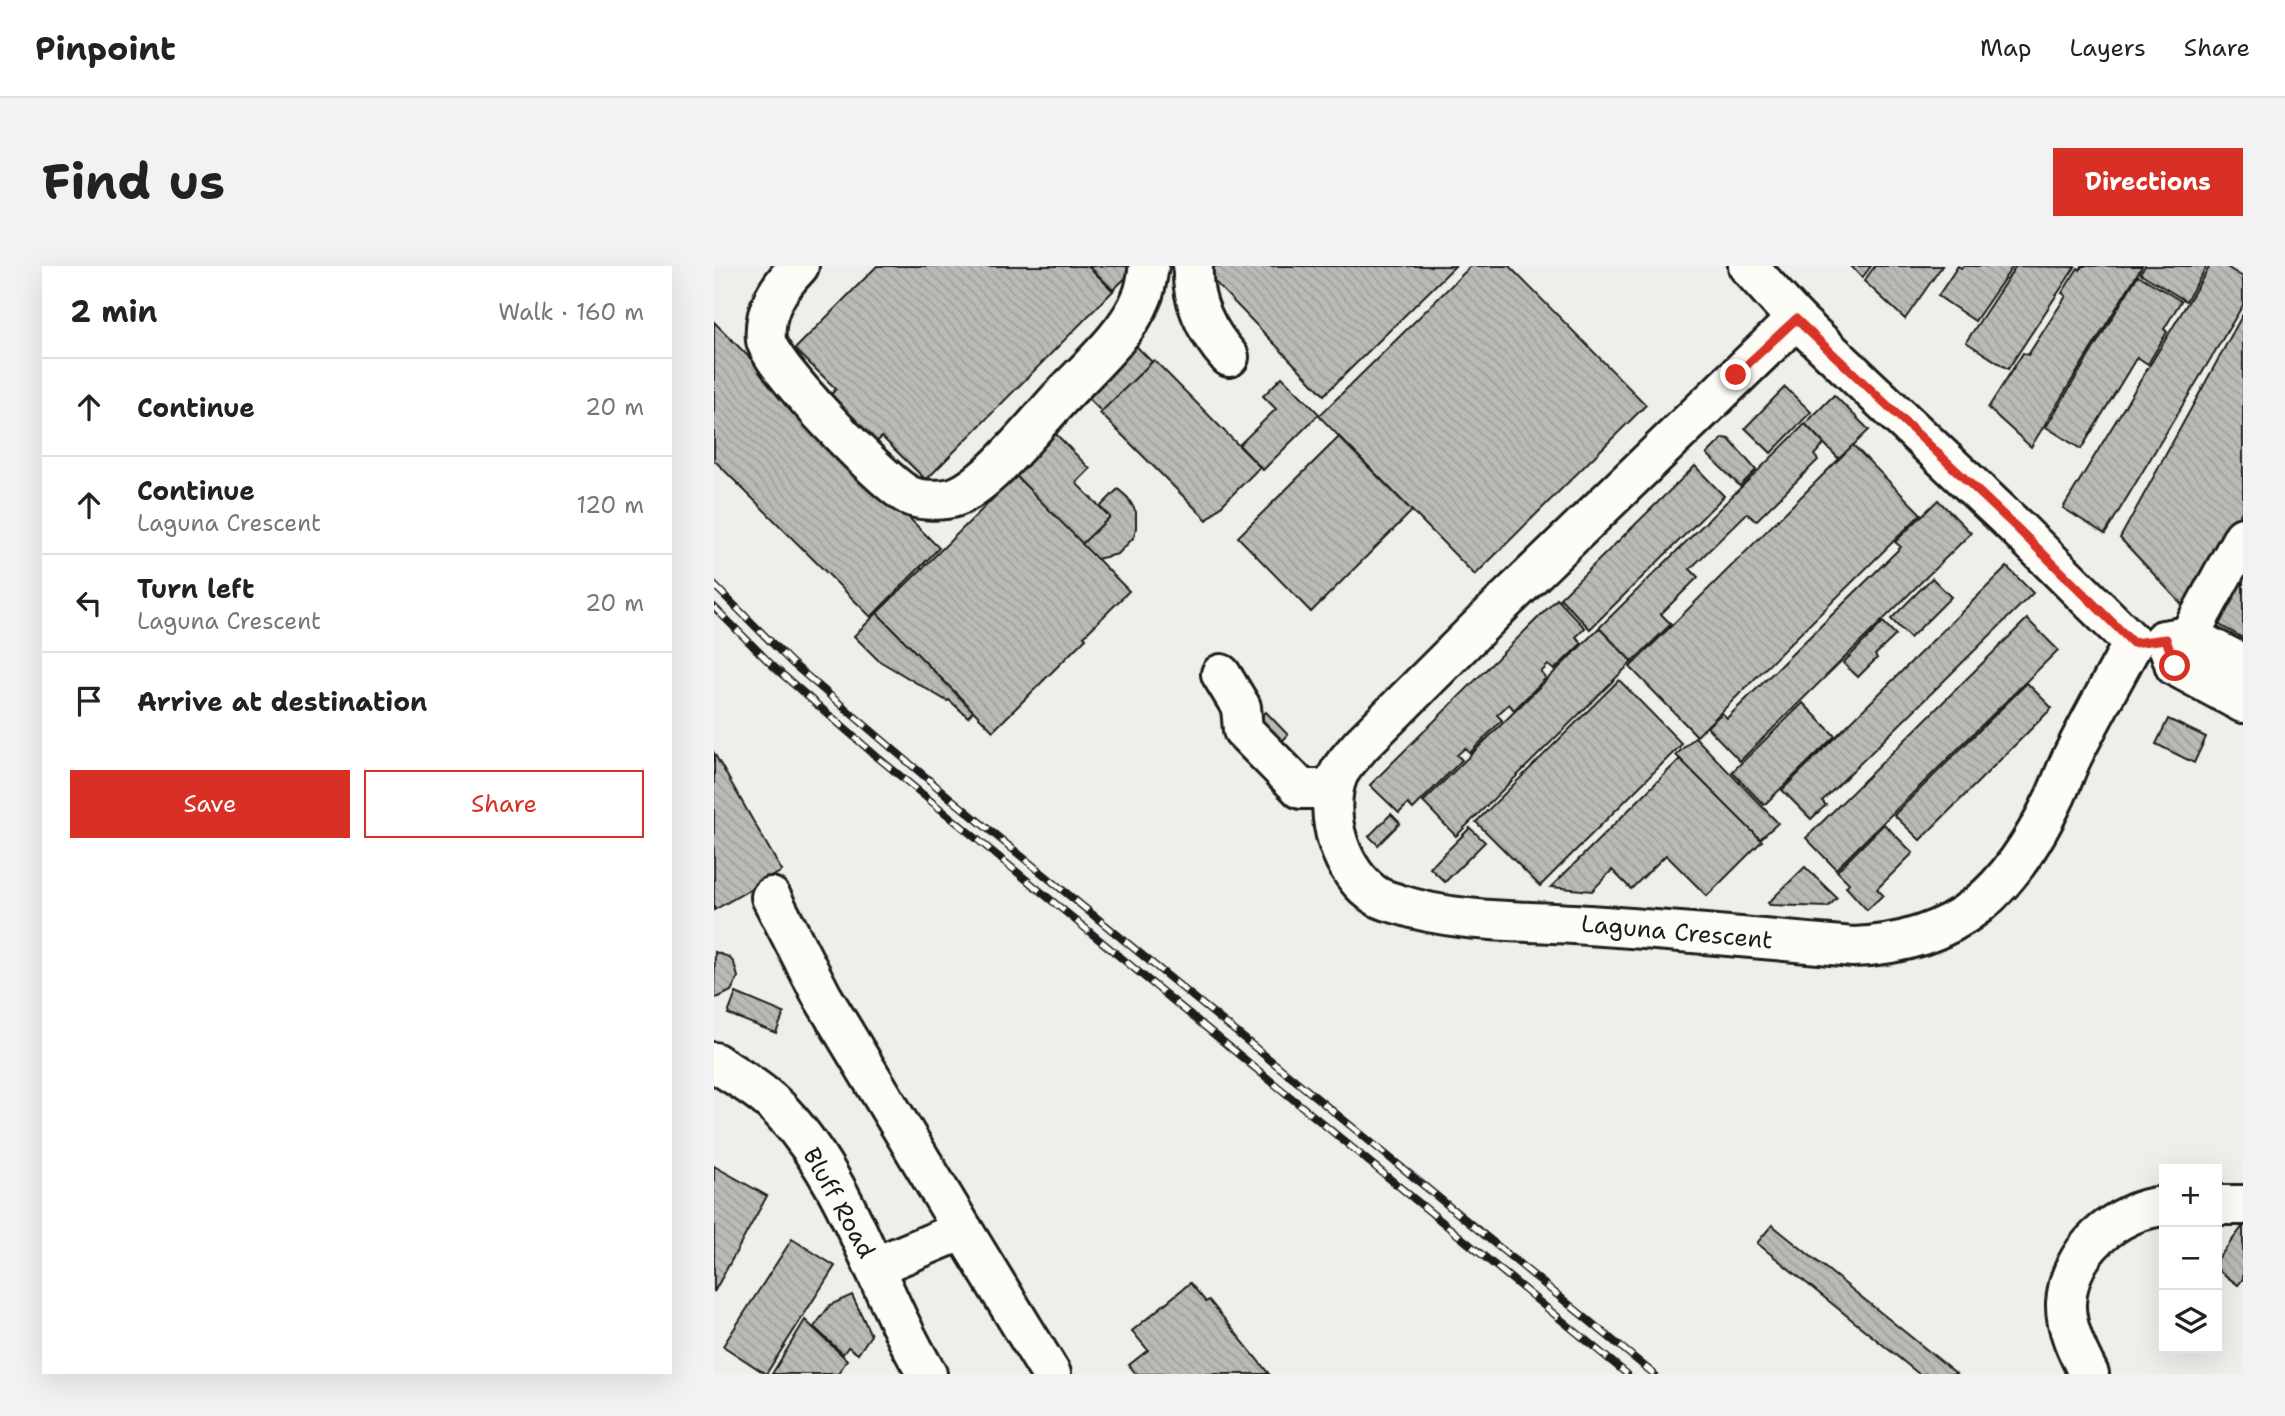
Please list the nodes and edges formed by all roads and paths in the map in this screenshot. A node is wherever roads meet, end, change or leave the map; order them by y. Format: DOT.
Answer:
graph roads {
  1 [pos="799,266"];
  2 [pos="1149,266"];
  3 [pos="1193,266"];
  4 [pos="1748,266"];
  5 [pos="1796,319"];
  6 [pos="1229,357"];
  7 [pos="2243,537"];
  8 [pos="2166,646"];
  9 [pos="2243,664"];
  10 [pos="1221,674"];
  11 [pos="2243,703"];
  12 [pos="1326,794"];
  13 [pos="771,897"];
  14 [pos="714,1062"];
  15 [pos="2222,1205"];
  16 [pos="2243,1205"];
  17 [pos="2159,1207"];
  18 [pos="963,1230"];
  19 [pos="874,1267"];
  20 [pos="927,1374"];
  21 [pos="1051,1374"];
  22 [pos="2089,1374"];
  1 -- 2 [label="street"];
  3 -- 6 [label="street"];
  4 -- 5 [label="street"];
  5 -- 8 [label="street"];
  5 -- 12 [label="street"];
  7 -- 8 [label="street, Laguna Crescent"];
  8 -- 9 [label="street"];
  8 -- 11 [label="street"];
  8 -- 12 [label="street, Laguna Crescent"];
  10 -- 12 [label="street"];
  13 -- 18 [label="street"];
  14 -- 19 [label="street, Bluff Road"];
  15 -- 16 [label="street"];
  17 -- 22 [label="street"];
  18 -- 19 [label="street"];
  18 -- 21 [label="street"];
  19 -- 20 [label="street, Bluff Road"];
}
